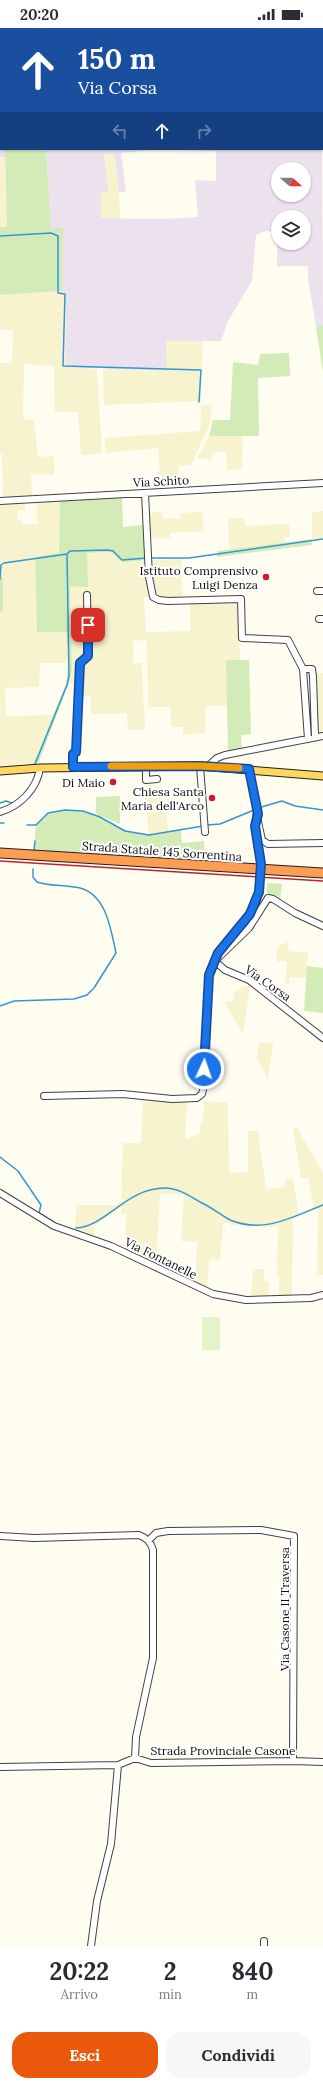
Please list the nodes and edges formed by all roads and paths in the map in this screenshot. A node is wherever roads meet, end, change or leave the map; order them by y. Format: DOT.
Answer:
graph roads {
  1 [pos="323,483"];
  2 [pos="145,493"];
  3 [pos="0,501"];
  4 [pos="87,595"];
  5 [pos="303,669"];
  6 [pos="323,736"];
  7 [pos="316,737"];
  8 [pos="308,739"];
  9 [pos="146,766"];
  10 [pos="200,766"];
  11 [pos="208,766"];
  12 [pos="73,767"];
  13 [pos="40,768"];
  14 [pos="249,769"];
  15 [pos="0,771"];
  16 [pos="323,776"];
  17 [pos="157,779"];
  18 [pos="257,811"];
  19 [pos="0,812"];
  20 [pos="205,832"];
  21 [pos="323,842"];
  22 [pos="0,853"];
  23 [pos="323,873"];
  24 [pos="323,926"];
  25 [pos="216,960"];
  26 [pos="323,1038"];
  27 [pos="44,1096"];
  28 [pos="0,1193"];
  29 [pos="323,1294"];
  30 [pos="0,1536"];
  31 [pos="149,1540"];
  32 [pos="135,1758"];
  33 [pos="293,1761"];
  34 [pos="323,1762"];
  35 [pos="118,1765"];
  36 [pos="0,1767"];
  37 [pos="91,1946"];
  1 -- 2 [label="street, Via Schito"];
  2 -- 3 [label="street, Via Schito"];
  2 -- 5 [label="street"];
  4 -- 12 [label="street"];
  5 -- 7 [label="street"];
  5 -- 8 [label="street"];
  6 -- 7 [label="street"];
  7 -- 8 [label="street"];
  8 -- 11 [label="street"];
  9 -- 10 [label="main road"];
  9 -- 12 [label="main road"];
  9 -- 17 [label="street"];
  10 -- 11 [label="main road"];
  10 -- 20 [label="street"];
  11 -- 14 [label="main road"];
  12 -- 13 [label="main road"];
  13 -- 15 [label="main road"];
  13 -- 19 [label="street"];
  14 -- 16 [label="main road"];
  14 -- 18 [label="street"];
  18 -- 21 [label="street"];
  18 -- 25 [label="street, bridge"];
  22 -- 23 [label="highway, Strada Statale 145 Sorrentina"];
  24 -- 25 [label="street"];
  25 -- 26 [label="street, Via Corsa"];
  25 -- 27 [label="street"];
  28 -- 29 [label="street, Via Fontanelle"];
  30 -- 31 [label="street"];
  31 -- 32 [label="street, Strada Provinciale Casone"];
  31 -- 33 [label="street, Via Casone II Traversa"];
  32 -- 33 [label="street, Strada Provinciale Casone"];
  32 -- 35 [label="street"];
  33 -- 34 [label="street, Strada Provinciale Casone"];
  35 -- 36 [label="street"];
  35 -- 37 [label="street"];
}
